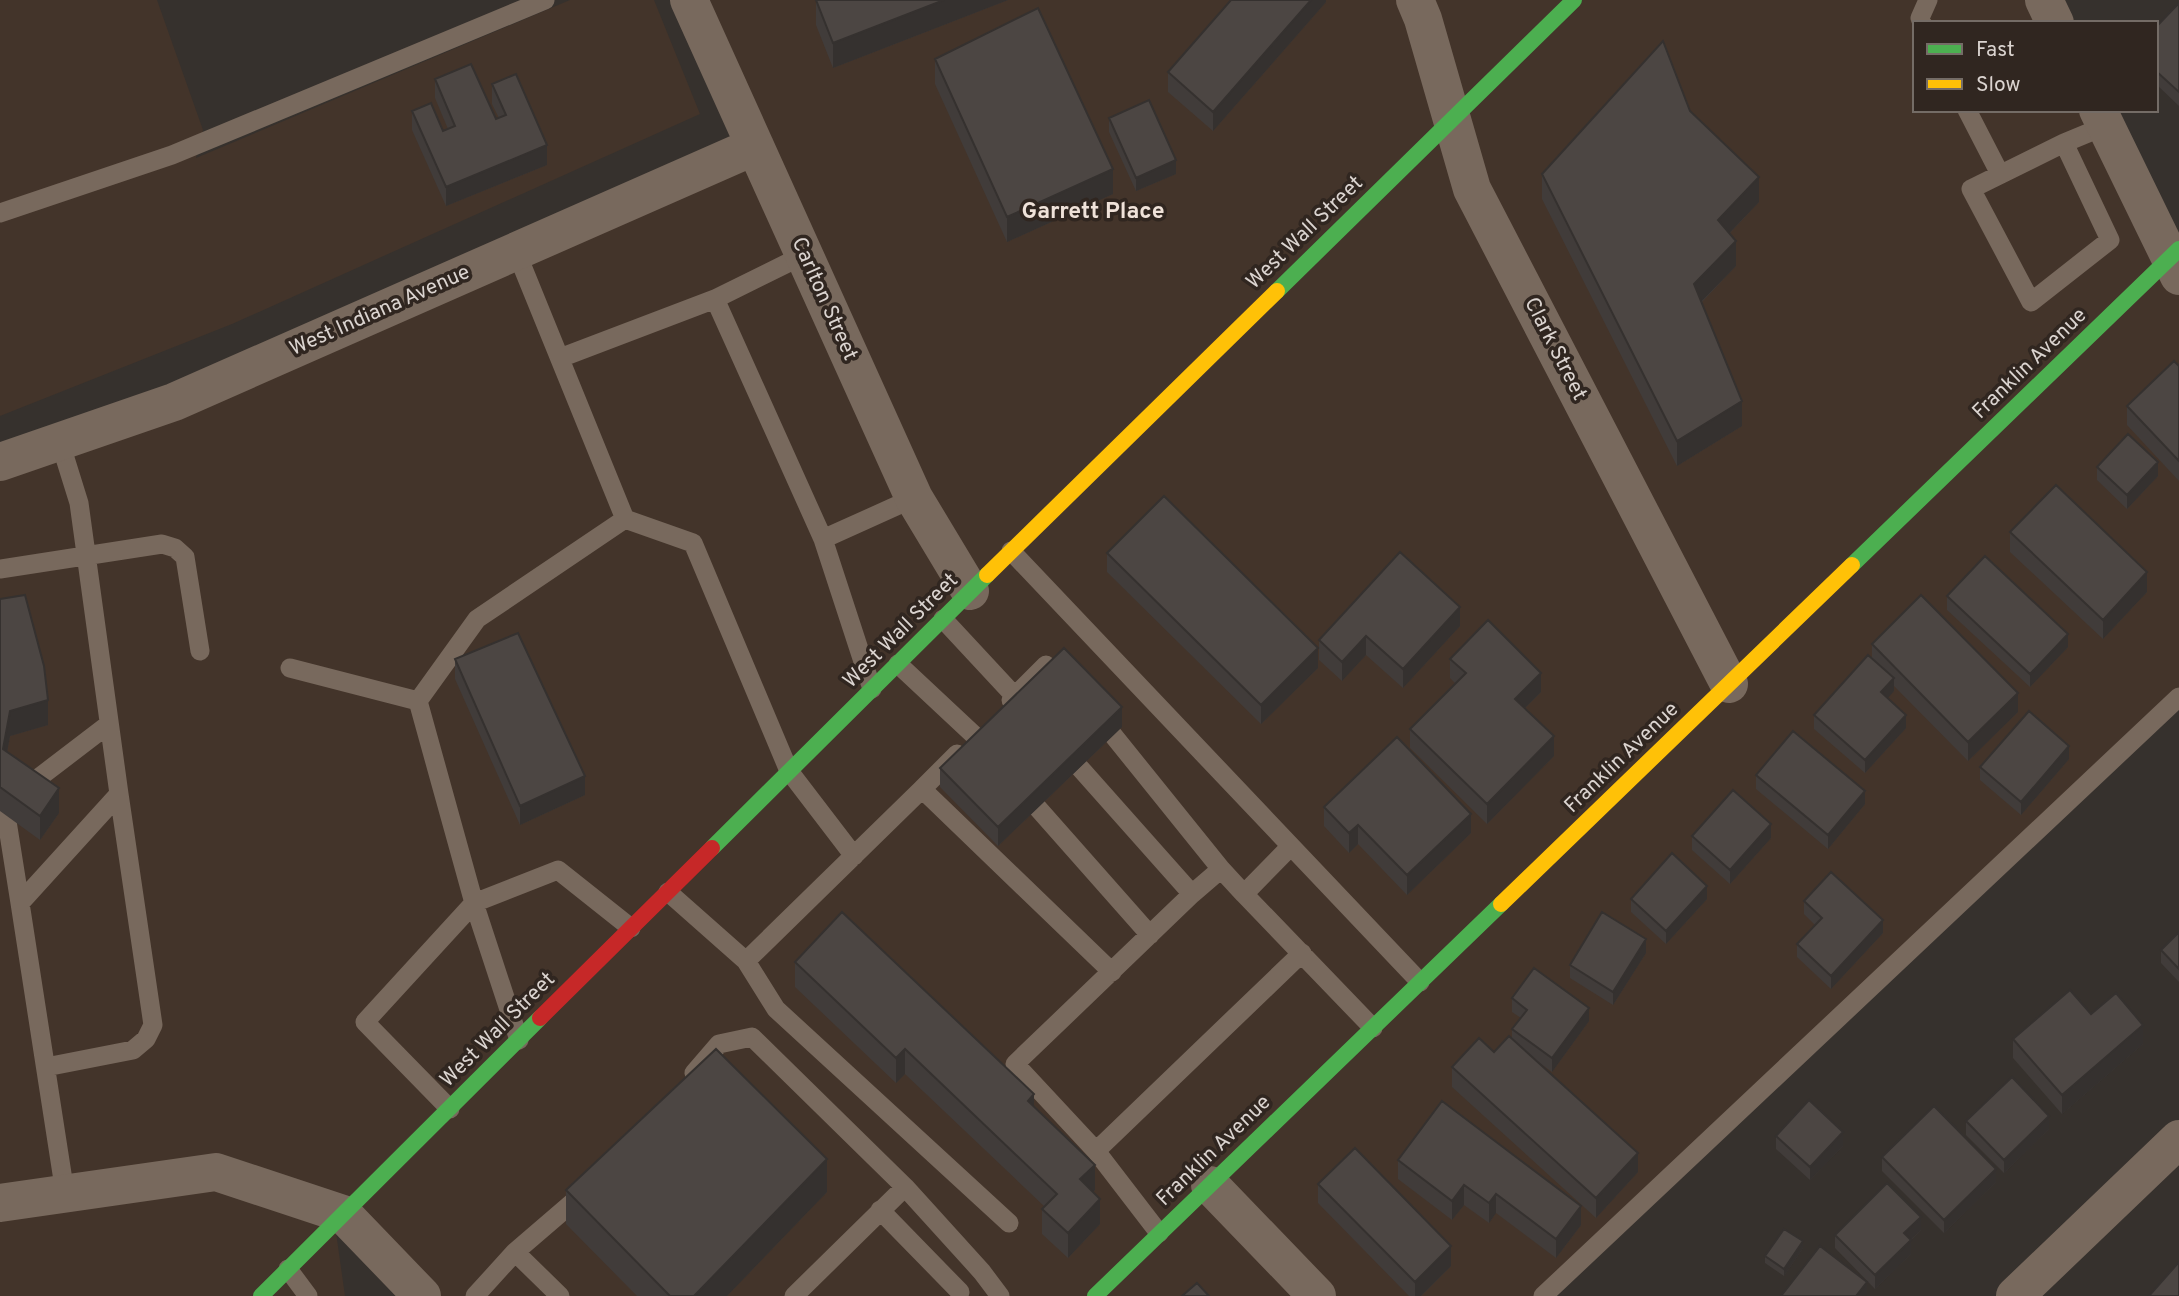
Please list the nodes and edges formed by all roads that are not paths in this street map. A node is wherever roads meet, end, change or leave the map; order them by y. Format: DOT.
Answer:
graph roads {
  1 [pos="545,0"];
  2 [pos="689,0"];
  3 [pos="1415,0"];
  4 [pos="1574,0"];
  5 [pos="1928,0"];
  6 [pos="2044,0"];
  7 [pos="1921,21"];
  8 [pos="2054,21"];
  9 [pos="1968,112"];
  10 [pos="1452,118"];
  11 [pos="2101,118"];
  12 [pos="2064,144"];
  13 [pos="755,146"];
  14 [pos="2000,174"];
  15 [pos="0,214"];
  16 [pos="516,251"];
  17 [pos="804,256"];
  18 [pos="2176,261"];
  19 [pos="715,299"];
  20 [pos="560,358"];
  21 [pos="60,442"];
  22 [pos="0,462"];
  23 [pos="914,498"];
  24 [pos="625,519"];
  25 [pos="823,539"];
  26 [pos="1012,551"];
  27 [pos="86,556"];
  28 [pos="0,569"];
  29 [pos="970,592"];
  30 [pos="943,619"];
  31 [pos="200,651"];
  32 [pos="898,664"];
  33 [pos="290,668"];
  34 [pos="1056,676"];
  35 [pos="1729,684"];
  36 [pos="872,689"];
  37 [pos="2179,697"];
  38 [pos="418,701"];
  39 [pos="1020,702"];
  40 [pos="109,724"];
  41 [pos="1113,735"];
  42 [pos="975,736"];
  43 [pos="1080,768"];
  44 [pos="789,771"];
  45 [pos="24,789"];
  46 [pos="922,789"];
  47 [pos="119,794"];
  48 [pos="6,815"];
  49 [pos="1291,846"];
  50 [pos="854,856"];
  51 [pos="1221,869"];
  52 [pos="668,892"];
  53 [pos="1192,894"];
  54 [pos="1244,894"];
  55 [pos="20,903"];
  56 [pos="474,903"];
  57 [pos="631,928"];
  58 [pos="1150,935"];
  59 [pos="1301,953"];
  60 [pos="746,961"];
  61 [pos="1112,972"];
  62 [pos="1420,982"];
  63 [pos="1373,1028"];
  64 [pos="519,1040"];
  65 [pos="46,1067"];
  66 [pos="685,1083"];
  67 [pos="450,1108"];
  68 [pos="2179,1139"];
  69 [pos="1097,1150"];
  70 [pos="600,1178"];
  71 [pos="1210,1185"];
  72 [pos="905,1187"];
  73 [pos="65,1194"];
  74 [pos="0,1203"];
  75 [pos="880,1210"];
  76 [pos="343,1214"];
  77 [pos="1009,1223"];
  78 [pos="1159,1233"];
  79 [pos="515,1252"];
  80 [pos="288,1269"];
  81 [pos="982,1272"];
  82 [pos="958,1294"];
  83 [pos="261,1296"];
  84 [pos="307,1296"];
  85 [pos="422,1296"];
  86 [pos="475,1296"];
  87 [pos="560,1296"];
  88 [pos="794,1296"];
  89 [pos="1000,1296"];
  90 [pos="1095,1296"];
  91 [pos="1317,1296"];
  92 [pos="1543,1296"];
  93 [pos="2015,1296"];
  1 -- 15 [label="lane"];
  2 -- 13 [label="street, Carlton Street"];
  3 -- 10 [label="street, Clark Street"];
  4 -- 10 [label="main road, West Wall Street"];
  5 -- 7 [label="lane"];
  6 -- 8 [label="street"];
  9 -- 14 [label="lane"];
  10 -- 26 [label="main road, West Wall Street"];
  10 -- 35 [label="street, Clark Street"];
  11 -- 12 [label="lane"];
  11 -- 18 [label="street"];
  12 -- 14 [label="lane"];
  12 -- 14 [label="lane"];
  13 -- 16 [label="street, West Indiana Avenue"];
  13 -- 17 [label="street, Carlton Street"];
  16 -- 20 [label="lane"];
  16 -- 21 [label="street, West Indiana Avenue"];
  17 -- 19 [label="lane"];
  17 -- 23 [label="street, Carlton Street"];
  18 -- 35 [label="main road, Franklin Avenue"];
  19 -- 20 [label="lane"];
  19 -- 25 [label="lane"];
  20 -- 24 [label="lane"];
  21 -- 22 [label="street, West Indiana Avenue"];
  21 -- 27 [label="lane"];
  23 -- 25 [label="lane"];
  23 -- 29 [label="street, Carlton Street"];
  24 -- 38 [label="lane"];
  24 -- 44 [label="lane"];
  25 -- 36 [label="lane"];
  26 -- 29 [label="main road, West Wall Street"];
  26 -- 49 [label="lane"];
  27 -- 28 [label="lane"];
  27 -- 31 [label="lane"];
  27 -- 40 [label="lane"];
  29 -- 30 [label="main road, West Wall Street"];
  30 -- 32 [label="main road, West Wall Street"];
  30 -- 39 [label="lane"];
  32 -- 36 [label="main road, West Wall Street"];
  32 -- 42 [label="lane"];
  33 -- 38 [label="lane"];
  34 -- 39 [label="lane"];
  35 -- 62 [label="main road, Franklin Avenue"];
  36 -- 44 [label="main road, West Wall Street"];
  37 -- 92 [label="lane"];
  38 -- 56 [label="lane"];
  39 -- 42 [label="lane"];
  40 -- 45 [label="lane"];
  40 -- 47 [label="lane"];
  41 -- 51 [label="lane"];
  42 -- 46 [label="lane"];
  42 -- 58 [label="lane"];
  43 -- 53 [label="lane"];
  44 -- 50 [label="lane"];
  44 -- 52 [label="main road, West Wall Street"];
  46 -- 50 [label="lane"];
  46 -- 61 [label="lane"];
  47 -- 55 [label="lane"];
  47 -- 65 [label="lane"];
  48 -- 55 [label="lane"];
  49 -- 54 [label="lane"];
  49 -- 62 [label="lane"];
  50 -- 60 [label="lane"];
  51 -- 53 [label="lane"];
  51 -- 54 [label="lane"];
  52 -- 57 [label="main road, West Wall Street"];
  52 -- 60 [label="lane"];
  53 -- 58 [label="lane"];
  54 -- 59 [label="lane"];
  55 -- 65 [label="lane"];
  56 -- 57 [label="lane"];
  56 -- 64 [label="lane"];
  56 -- 67 [label="lane"];
  57 -- 64 [label="main road, West Wall Street"];
  58 -- 61 [label="lane"];
  59 -- 63 [label="lane"];
  59 -- 69 [label="lane"];
  60 -- 77 [label="lane"];
  61 -- 69 [label="lane"];
  62 -- 63 [label="main road, Franklin Avenue"];
  63 -- 71 [label="main road, Franklin Avenue"];
  64 -- 67 [label="main road, West Wall Street"];
  65 -- 73 [label="lane"];
  66 -- 72 [label="lane"];
  67 -- 76 [label="main road, West Wall Street"];
  68 -- 93 [label="street"];
  69 -- 78 [label="lane"];
  70 -- 79 [label="lane"];
  71 -- 78 [label="main road, Franklin Avenue"];
  71 -- 91 [label="street"];
  72 -- 75 [label="lane"];
  72 -- 81 [label="lane"];
  73 -- 74 [label="street"];
  73 -- 76 [label="street"];
  75 -- 82 [label="lane"];
  75 -- 88 [label="lane"];
  76 -- 80 [label="main road, West Wall Street"];
  76 -- 85 [label="street"];
  78 -- 90 [label="main road, Franklin Avenue"];
  79 -- 86 [label="lane"];
  79 -- 87 [label="lane"];
  80 -- 83 [label="main road, West Wall Street"];
  80 -- 84 [label="lane"];
  81 -- 82 [label="lane"];
  81 -- 89 [label="lane"];
}
